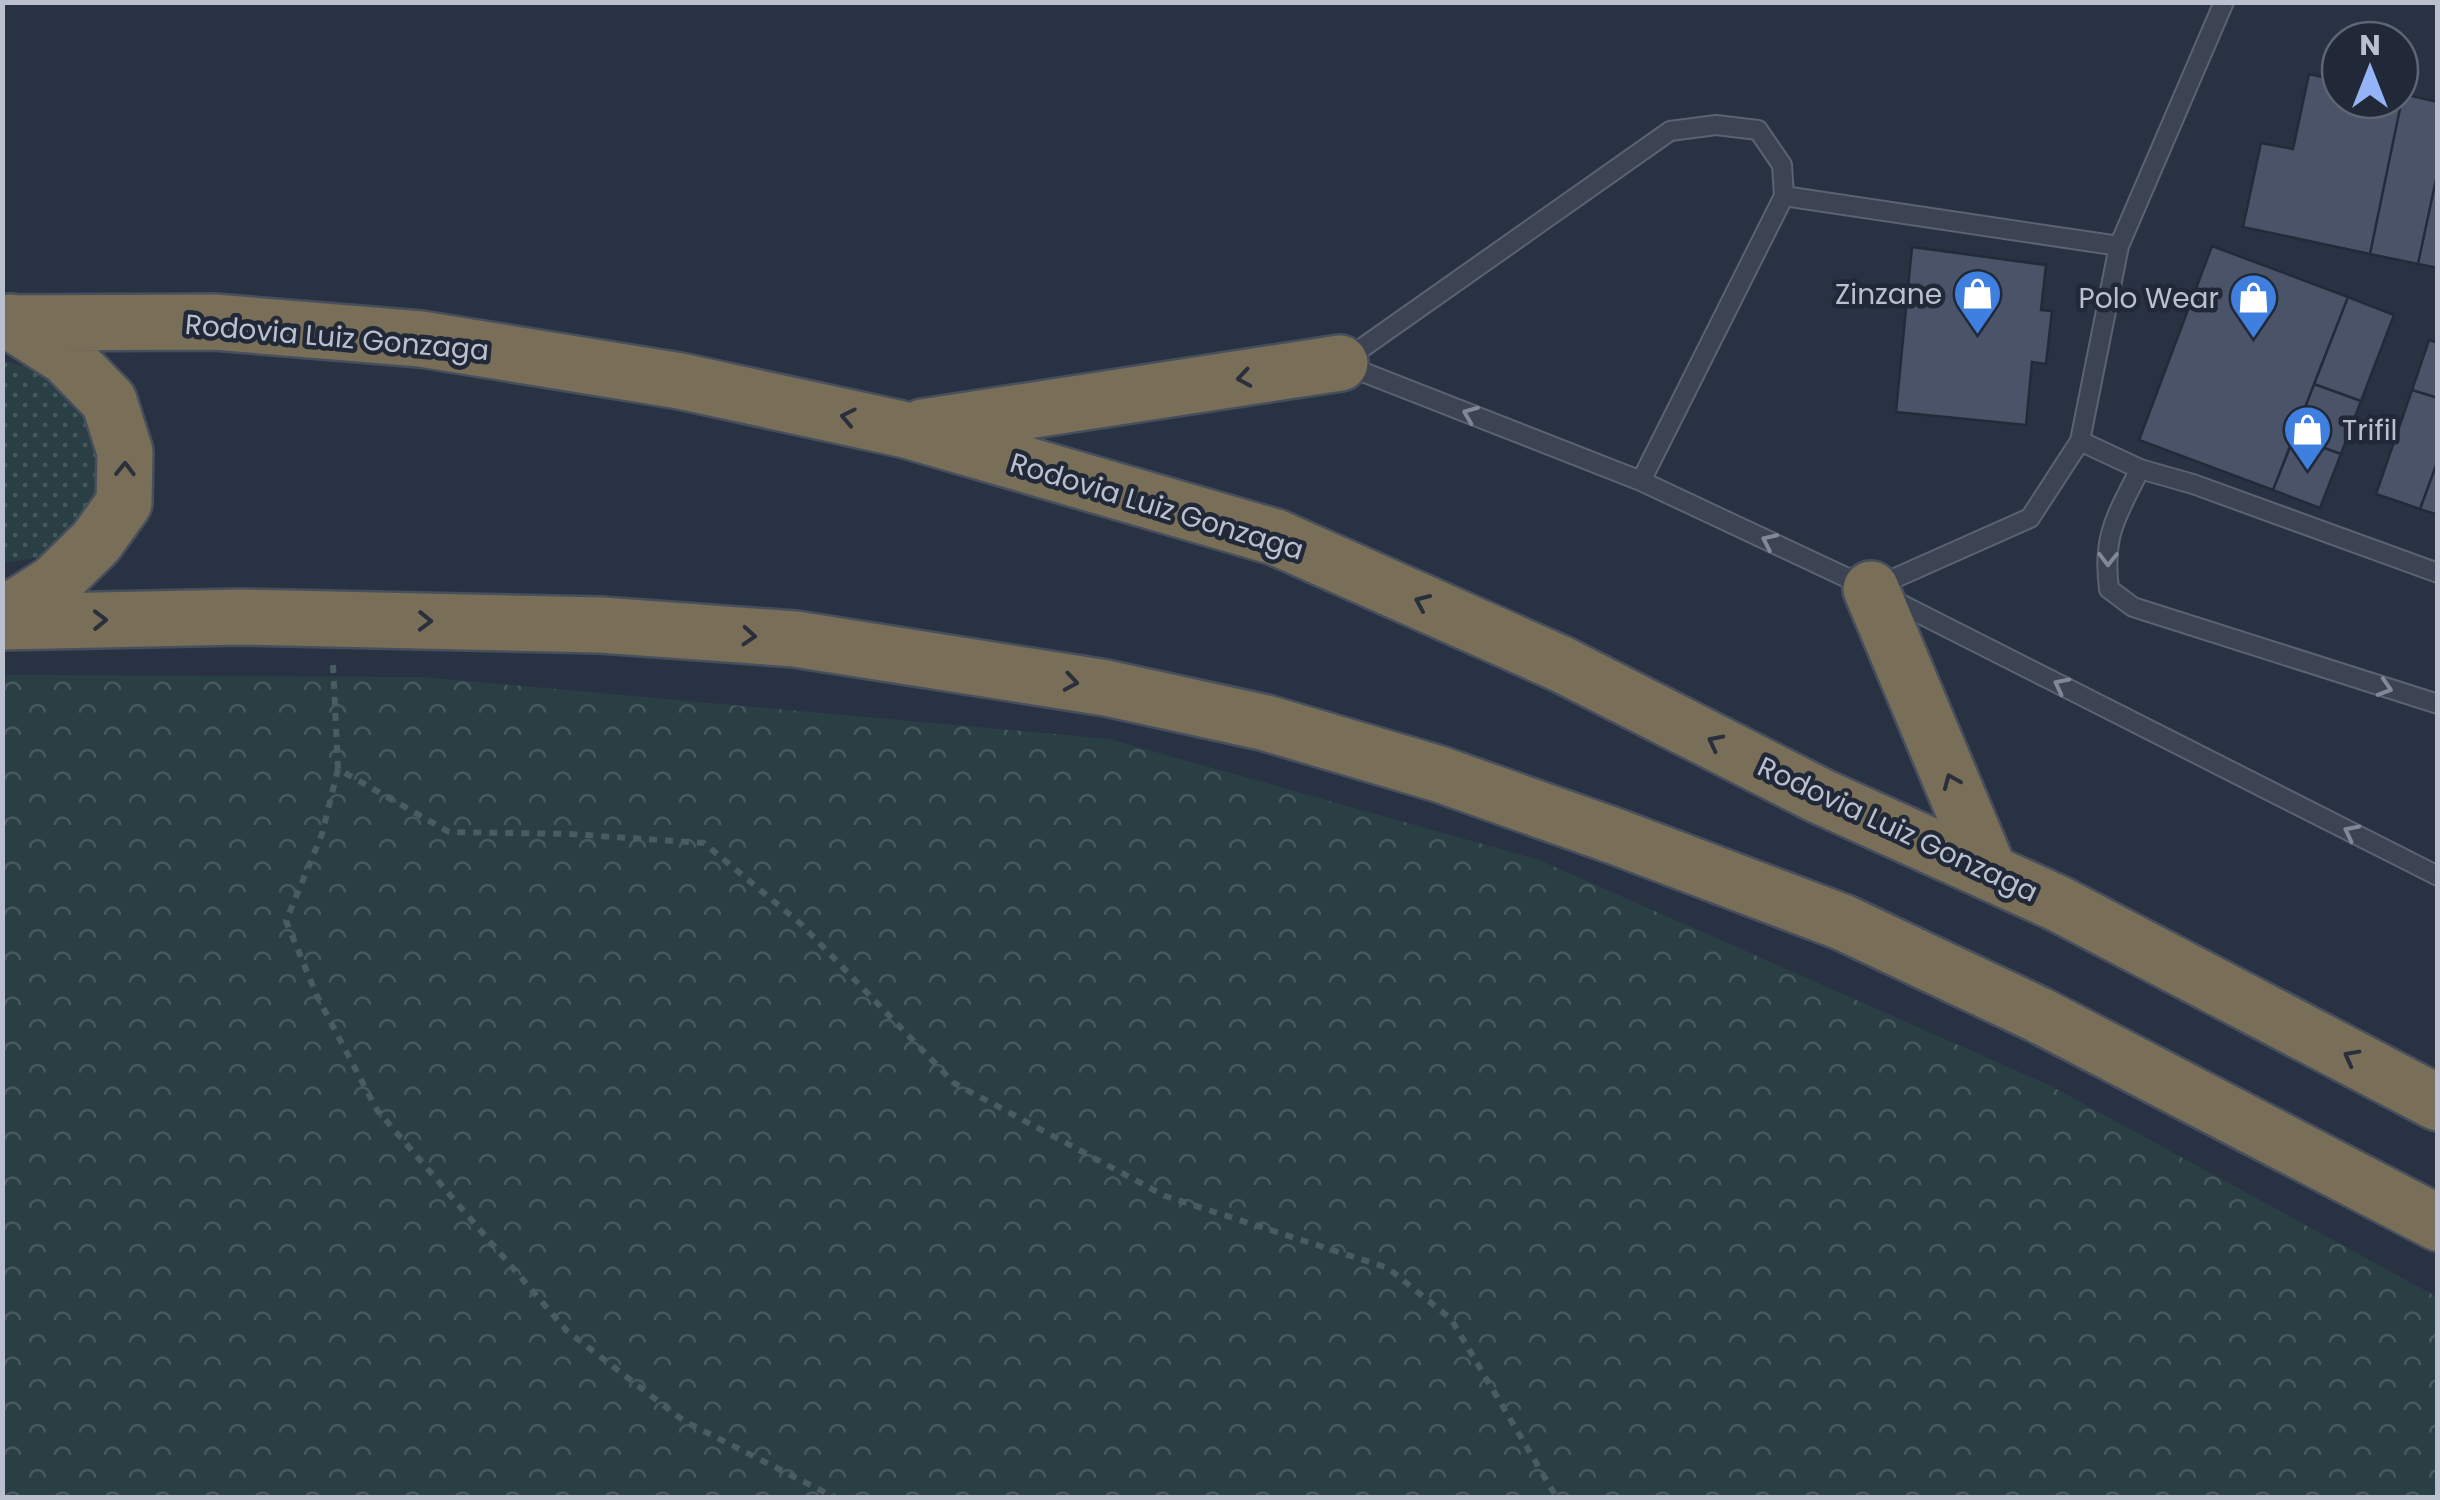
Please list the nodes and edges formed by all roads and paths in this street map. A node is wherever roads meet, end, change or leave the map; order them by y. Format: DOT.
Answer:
graph roads {
  1 [pos="2224,2"];
  2 [pos="1784,196"];
  3 [pos="2119,246"];
  4 [pos="7,322"];
  5 [pos="1340,363"];
  6 [pos="906,430"];
  7 [pos="2080,441"];
  8 [pos="2140,469"];
  9 [pos="1640,482"];
  10 [pos="2438,573"];
  11 [pos="1870,589"];
  12 [pos="2,619"];
  13 [pos="332,619"];
  14 [pos="2438,704"];
  15 [pos="338,769"];
  16 [pos="1989,871"];
  17 [pos="2438,876"];
  18 [pos="2438,1103"];
  19 [pos="2438,1224"];
  20 [pos="836,1498"];
  21 [pos="1556,1498"];
  1 -- 3 [label="lane"];
  2 -- 3 [label="lane"];
  2 -- 5 [label="lane"];
  2 -- 9 [label="lane"];
  3 -- 7 [label="lane"];
  6 -- 4 [label="highway, Rodovia Luiz Gonzaga, one-way"];
  12 -- 4 [label="highway, one-way"];
  5 -- 6 [label="highway, one-way"];
  9 -- 5 [label="lane, one-way"];
  16 -- 6 [label="highway, Rodovia Luiz Gonzaga, one-way"];
  7 -- 8 [label="lane"];
  7 -- 11 [label="lane"];
  8 -- 10 [label="lane"];
  8 -- 14 [label="lane, one-way"];
  11 -- 9 [label="lane, one-way"];
  16 -- 11 [label="highway, one-way"];
  17 -- 11 [label="lane, one-way"];
  12 -- 13 [label="highway, one-way"];
  13 -- 15 [label="path"];
  13 -- 19 [label="highway, one-way"];
  15 -- 20 [label="path"];
  15 -- 21 [label="path"];
  18 -- 16 [label="highway, Rodovia Luiz Gonzaga, one-way"];
}
